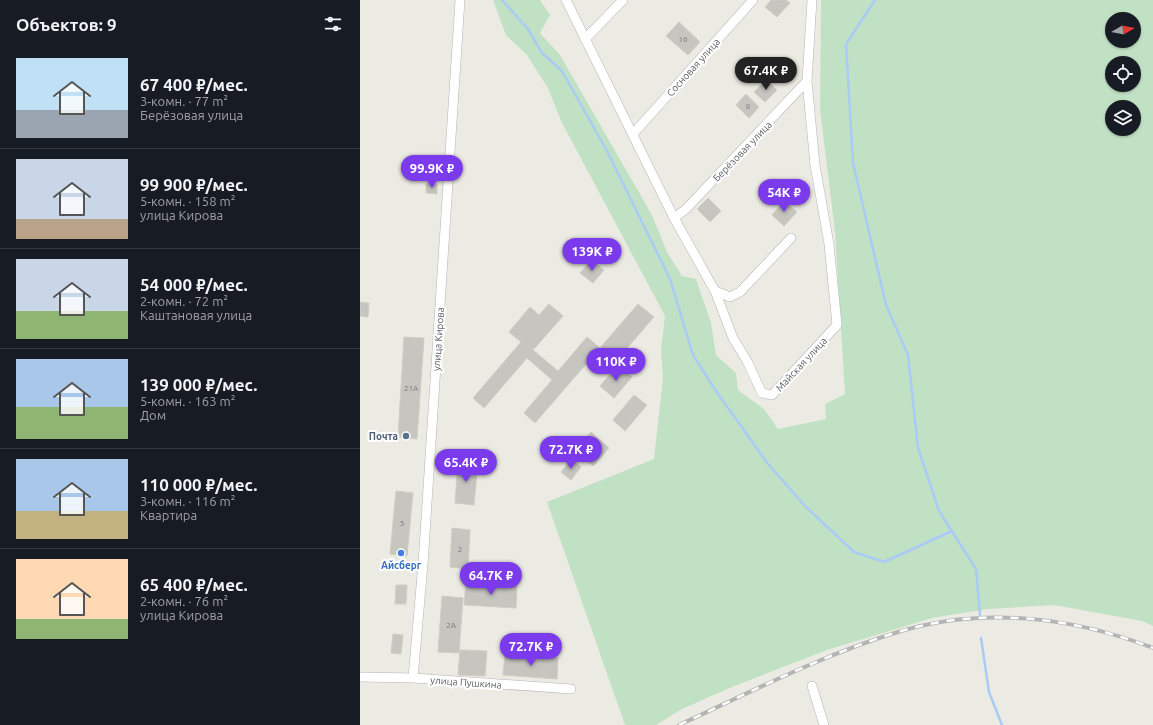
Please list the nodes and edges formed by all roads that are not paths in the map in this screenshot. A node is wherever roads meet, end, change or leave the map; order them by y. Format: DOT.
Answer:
graph roads {
  1 [pos="460,0"];
  2 [pos="566,0"];
  3 [pos="623,0"];
  4 [pos="753,0"];
  5 [pos="812,0"];
  6 [pos="585,39"];
  7 [pos="807,81"];
  8 [pos="632,134"];
  9 [pos="674,218"];
  10 [pos="791,238"];
  11 [pos="715,291"];
  12 [pos="360,677"];
  13 [pos="413,678"];
  14 [pos="812,686"];
  15 [pos="571,689"];
  16 [pos="824,725"];
  1 -- 13 [label="street, улица Кирова"];
  2 -- 6 [label="street"];
  3 -- 6 [label="street"];
  4 -- 8 [label="street, Сосновая улица"];
  5 -- 7 [label="street"];
  6 -- 8 [label="street"];
  7 -- 9 [label="street, Берёзовая улица"];
  7 -- 11 [label="street, Майская улица"];
  8 -- 9 [label="street"];
  9 -- 11 [label="street"];
  10 -- 11 [label="street"];
  12 -- 13 [label="street, улица Пушкина"];
  13 -- 15 [label="street, улица Пушкина"];
  14 -- 16 [label="street"];
}
